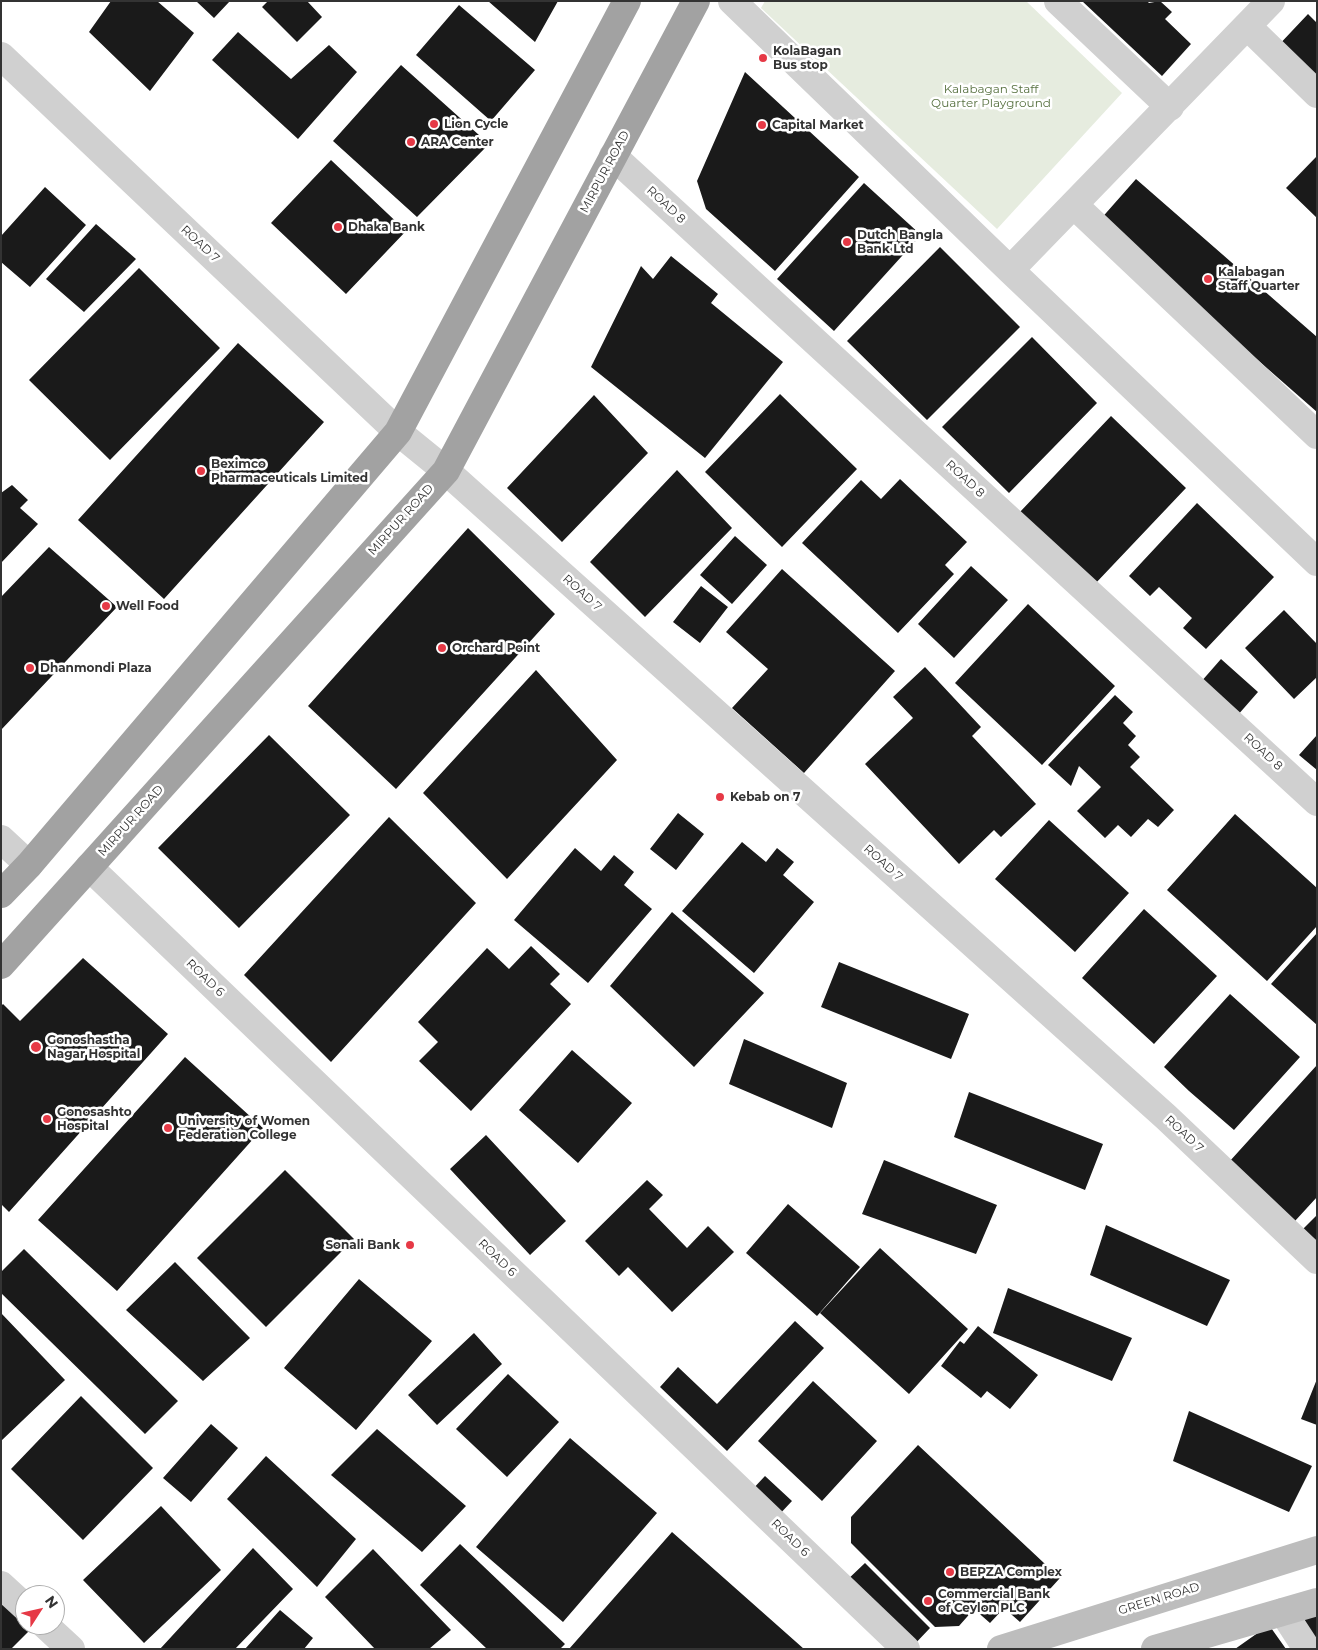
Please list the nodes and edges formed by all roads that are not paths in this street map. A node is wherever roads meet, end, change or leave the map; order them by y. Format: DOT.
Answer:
graph roads {
  1 [pos="627,1"];
  2 [pos="696,1"];
  3 [pos="732,1"];
  4 [pos="1058,1"];
  5 [pos="1271,1"];
  6 [pos="1248,27"];
  7 [pos="1,56"];
  8 [pos="1317,94"];
  9 [pos="1170,107"];
  10 [pos="613,156"];
  11 [pos="1074,205"];
  12 [pos="1010,270"];
  13 [pos="398,432"];
  14 [pos="1317,434"];
  15 [pos="446,471"];
  16 [pos="1317,562"];
  17 [pos="1317,802"];
  18 [pos="1,839"];
  19 [pos="29,864"];
  20 [pos="89,868"];
  21 [pos="1,894"];
  22 [pos="1,965"];
  23 [pos="1317,1260"];
  24 [pos="1317,1550"];
  25 [pos="1,1585"];
  26 [pos="15,1598"];
  27 [pos="1317,1602"];
  28 [pos="1283,1612"];
  29 [pos="56,1635"];
  30 [pos="71,1649"];
  31 [pos="906,1649"];
  32 [pos="1001,1649"];
  33 [pos="1155,1649"];
  34 [pos="1307,1649"];
  1 -- 13 [label="highway"];
  2 -- 10 [label="highway, MIRPUR ROAD"];
  3 -- 12 [label="street"];
  4 -- 9 [label="street"];
  5 -- 6 [label="street"];
  6 -- 8 [label="street"];
  6 -- 9 [label="street"];
  7 -- 13 [label="street, ROAD 7"];
  9 -- 11 [label="street"];
  10 -- 15 [label="highway, MIRPUR ROAD"];
  10 -- 17 [label="street, ROAD 8"];
  11 -- 12 [label="street"];
  11 -- 14 [label="street"];
  12 -- 16 [label="street"];
  13 -- 15 [label="street, ROAD 7"];
  13 -- 19 [label="highway"];
  15 -- 20 [label="highway, MIRPUR ROAD"];
  15 -- 23 [label="street, ROAD 7"];
  18 -- 19 [label="street"];
  19 -- 21 [label="highway"];
  20 -- 22 [label="highway, MIRPUR ROAD"];
  20 -- 31 [label="street, ROAD 6"];
  24 -- 32 [label="main road, GREEN ROAD"];
  25 -- 26 [label="street"];
  27 -- 28 [label="main road"];
  28 -- 33 [label="main road"];
  28 -- 34 [label="street"];
  29 -- 30 [label="street"];
}
